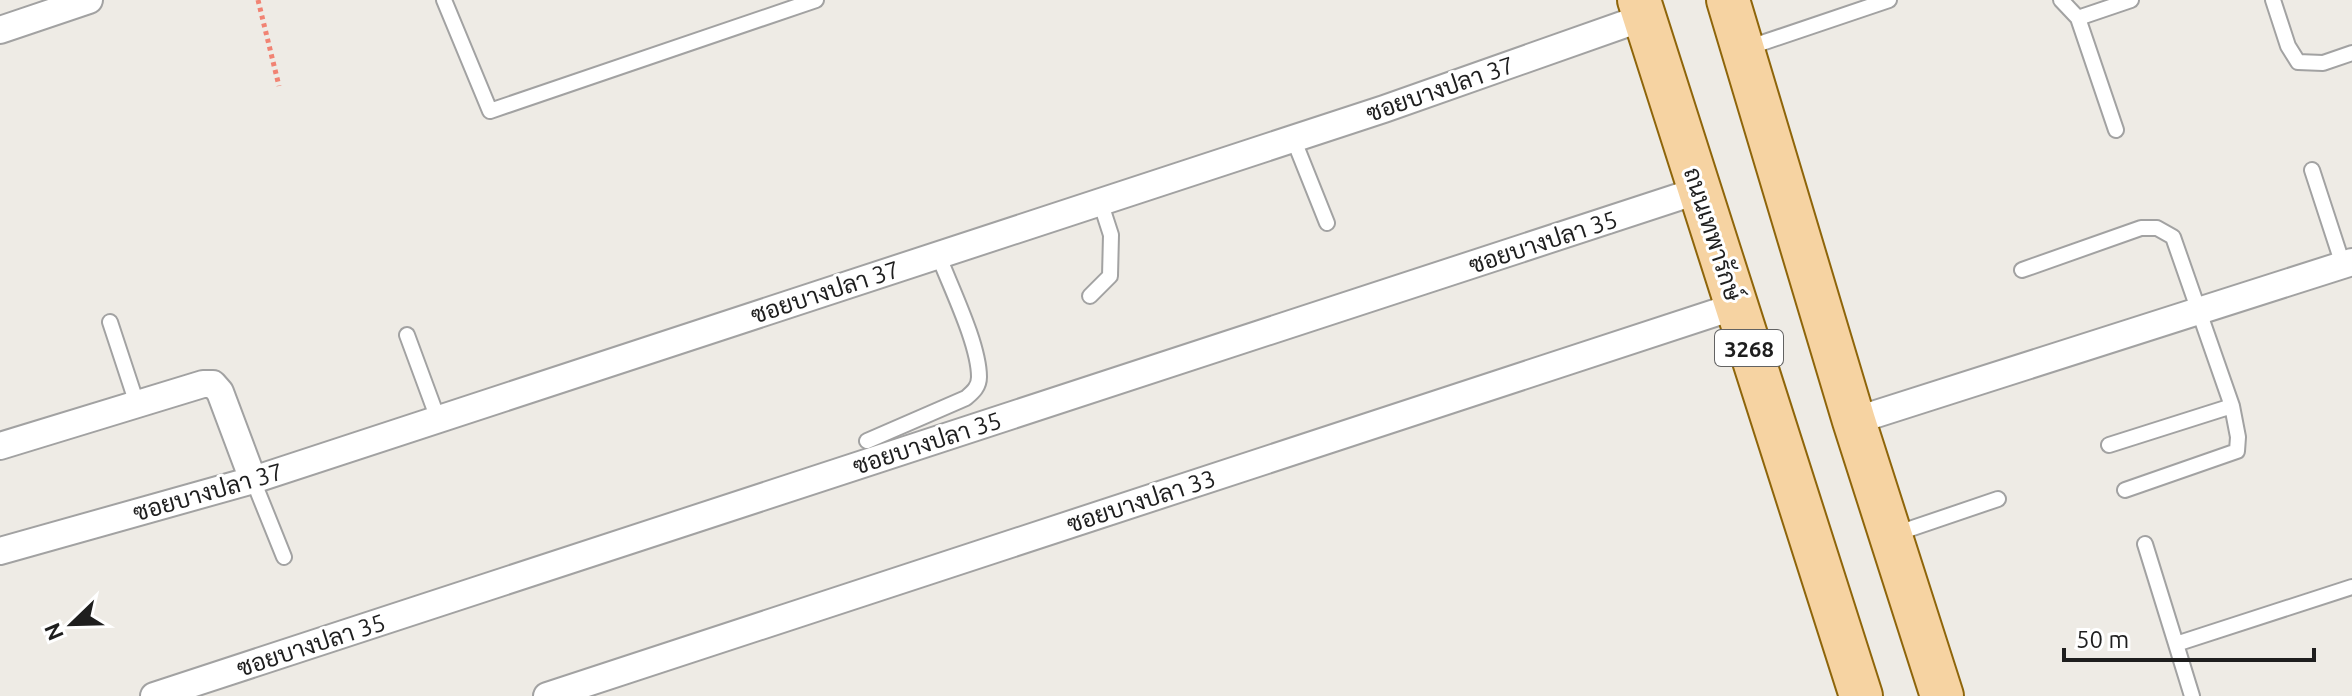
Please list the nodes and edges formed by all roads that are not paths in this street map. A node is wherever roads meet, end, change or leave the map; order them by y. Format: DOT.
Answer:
graph roads {
  1 [pos="89,0"];
  2 [pos="444,0"];
  3 [pos="816,0"];
  4 [pos="1728,0"];
  5 [pos="1889,0"];
  6 [pos="2061,0"];
  7 [pos="2131,0"];
  8 [pos="2273,0"];
  9 [pos="46,7"];
  10 [pos="1642,9"];
  11 [pos="2078,18"];
  12 [pos="0,30"];
  13 [pos="1743,50"];
  14 [pos="2352,53"];
  15 [pos="2116,130"];
  16 [pos="1293,138"];
  17 [pos="2312,170"];
  18 [pos="1700,190"];
  19 [pos="1100,201"];
  20 [pos="1327,223"];
  21 [pos="938,254"];
  22 [pos="2348,263"];
  23 [pos="2022,270"];
  24 [pos="1090,296"];
  25 [pos="1736,306"];
  26 [pos="2198,312"];
  27 [pos="110,322"];
  28 [pos="407,335"];
  29 [pos="137,404"];
  30 [pos="2232,406"];
  31 [pos="438,419"];
  32 [pos="1854,421"];
  33 [pos="867,441"];
  34 [pos="2109,445"];
  35 [pos="0,446"];
  36 [pos="253,480"];
  37 [pos="2125,490"];
  38 [pos="1998,499"];
  39 [pos="1890,535"];
  40 [pos="2145,544"];
  41 [pos="0,551"];
  42 [pos="284,557"];
  43 [pos="2352,587"];
  44 [pos="2176,644"];
  45 [pos="154,696"];
  46 [pos="547,696"];
  47 [pos="1861,696"];
  48 [pos="1942,696"];
  49 [pos="2192,696"];
  1 -- 9 [label="street"];
  2 -- 3 [label="lane"];
  4 -- 13 [label="main road"];
  5 -- 13 [label="lane"];
  6 -- 11 [label="lane"];
  7 -- 11 [label="lane"];
  8 -- 14 [label="lane"];
  9 -- 12 [label="street"];
  10 -- 16 [label="street, ซอยบางปลา 37"];
  10 -- 18 [label="main road, ถนนเทพารักษ์ / 3268"];
  11 -- 15 [label="lane"];
  13 -- 32 [label="main road"];
  16 -- 19 [label="street, ซอยบางปลา 37"];
  16 -- 20 [label="lane"];
  17 -- 22 [label="lane"];
  18 -- 25 [label="main road, ถนนเทพารักษ์ / 3268"];
  18 -- 45 [label="street, ซอยบางปลา 35"];
  19 -- 21 [label="street, ซอยบางปลา 37"];
  19 -- 24 [label="lane"];
  21 -- 31 [label="street, ซอยบางปลา 37"];
  21 -- 33 [label="lane"];
  22 -- 26 [label="street"];
  23 -- 26 [label="lane"];
  25 -- 46 [label="street, ซอยบางปลา 33"];
  25 -- 47 [label="main road, ถนนเทพารักษ์ / 3268"];
  26 -- 30 [label="lane"];
  26 -- 32 [label="street"];
  27 -- 29 [label="lane"];
  28 -- 31 [label="lane"];
  29 -- 35 [label="street"];
  29 -- 36 [label="street"];
  30 -- 34 [label="lane"];
  30 -- 37 [label="lane"];
  31 -- 36 [label="street, ซอยบางปลา 37"];
  32 -- 39 [label="main road"];
  36 -- 41 [label="street, ซอยบางปลา 37"];
  36 -- 42 [label="lane"];
  38 -- 39 [label="lane"];
  39 -- 48 [label="main road"];
  40 -- 44 [label="lane"];
  43 -- 44 [label="lane"];
  44 -- 49 [label="lane"];
}
